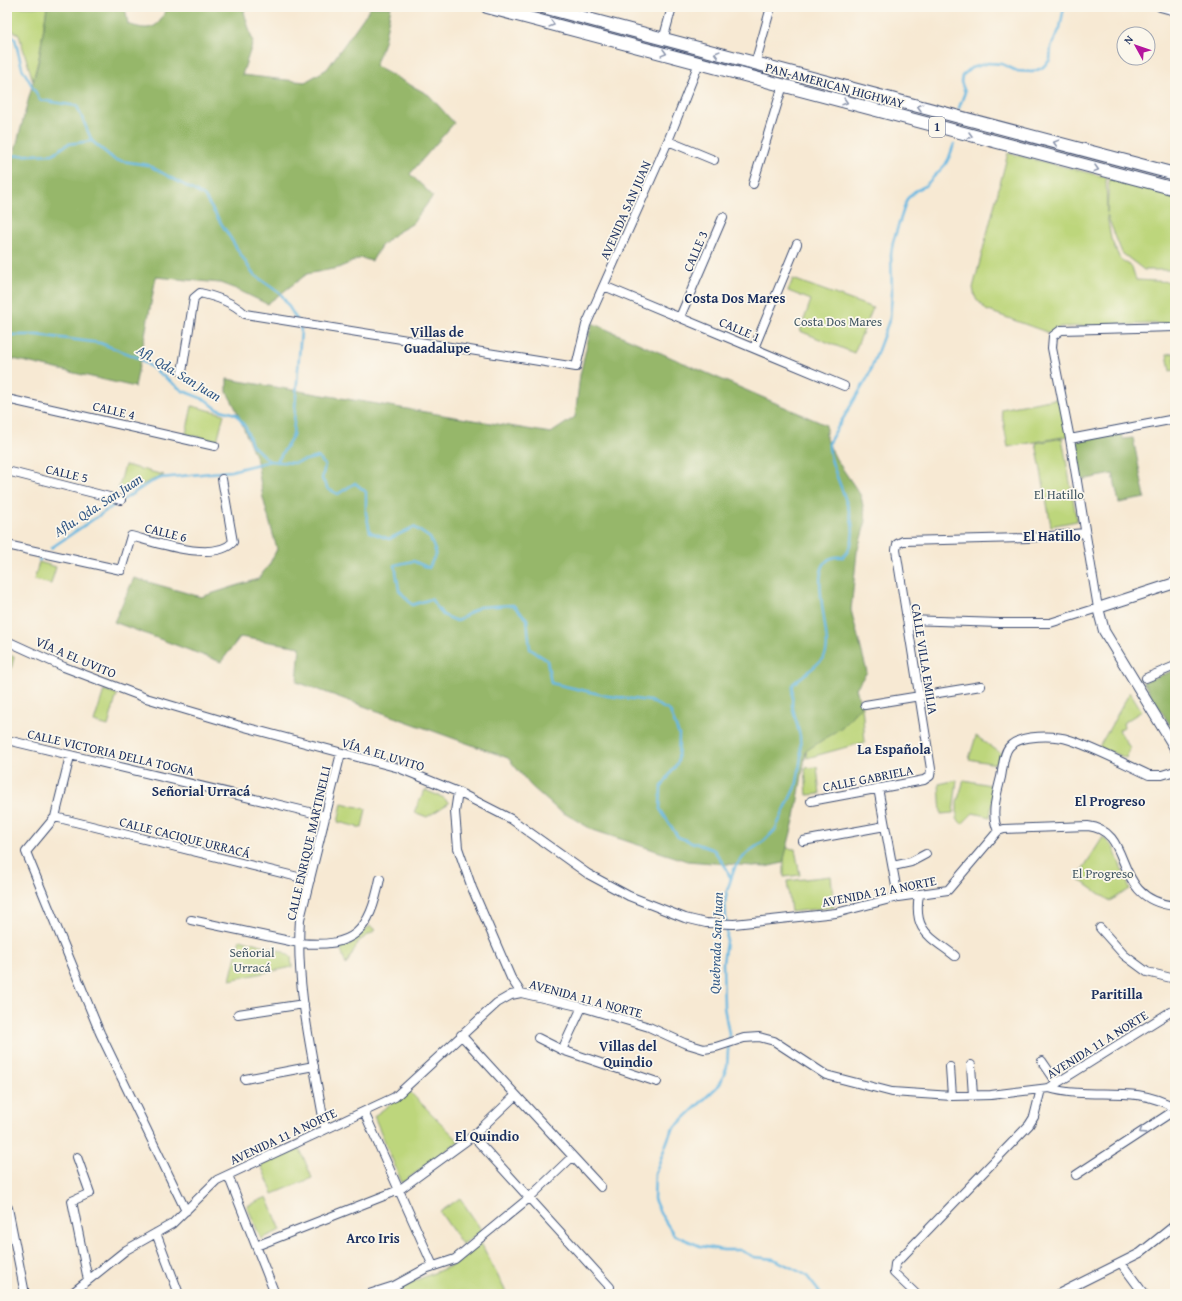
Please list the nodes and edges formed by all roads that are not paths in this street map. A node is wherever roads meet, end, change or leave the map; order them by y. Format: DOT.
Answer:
graph roads {
  1 [pos="487,7"];
  2 [pos="543,7"];
  3 [pos="672,7"];
  4 [pos="771,7"];
  5 [pos="1160,7"];
  6 [pos="1175,11"];
  7 [pos="663,40"];
  8 [pos="704,64"];
  9 [pos="755,64"];
  10 [pos="783,85"];
  11 [pos="823,95"];
  12 [pos="668,141"];
  13 [pos="714,160"];
  14 [pos="1175,174"];
  15 [pos="753,184"];
  16 [pos="1175,190"];
  17 [pos="723,217"];
  18 [pos="797,244"];
  19 [pos="604,286"];
  20 [pos="680,317"];
  21 [pos="1175,327"];
  22 [pos="754,348"];
  23 [pos="182,372"];
  24 [pos="844,386"];
  25 [pos="7,398"];
  26 [pos="1175,419"];
  27 [pos="1070,439"];
  28 [pos="215,446"];
  29 [pos="7,471"];
  30 [pos="222,479"];
  31 [pos="121,500"];
  32 [pos="1085,533"];
  33 [pos="7,545"];
  34 [pos="1175,583"];
  35 [pos="1098,608"];
  36 [pos="907,620"];
  37 [pos="7,641"];
  38 [pos="1175,666"];
  39 [pos="1146,678"];
  40 [pos="982,686"];
  41 [pos="918,695"];
  42 [pos="864,705"];
  43 [pos="7,740"];
  44 [pos="1175,748"];
  45 [pos="341,753"];
  46 [pos="70,756"];
  47 [pos="1175,771"];
  48 [pos="930,776"];
  49 [pos="878,788"];
  50 [pos="458,792"];
  51 [pos="811,801"];
  52 [pos="326,816"];
  53 [pos="55,817"];
  54 [pos="885,826"];
  55 [pos="998,831"];
  56 [pos="803,841"];
  57 [pos="926,854"];
  58 [pos="893,866"];
  59 [pos="380,879"];
  60 [pos="310,880"];
  61 [pos="919,894"];
  62 [pos="898,897"];
  63 [pos="1175,906"];
  64 [pos="191,920"];
  65 [pos="734,924"];
  66 [pos="1100,928"];
  67 [pos="299,944"];
  68 [pos="954,956"];
  69 [pos="1175,979"];
  70 [pos="521,993"];
  71 [pos="304,1004"];
  72 [pos="582,1007"];
  73 [pos="1175,1010"];
  74 [pos="238,1014"];
  75 [pos="461,1035"];
  76 [pos="538,1038"];
  77 [pos="562,1050"];
  78 [pos="1042,1061"];
  79 [pos="971,1065"];
  80 [pos="314,1066"];
  81 [pos="950,1067"];
  82 [pos="245,1079"];
  83 [pos="657,1082"];
  84 [pos="1057,1083"];
  85 [pos="1045,1088"];
  86 [pos="516,1095"];
  87 [pos="952,1096"];
  88 [pos="973,1096"];
  89 [pos="1175,1109"];
  90 [pos="364,1112"];
  91 [pos="325,1129"];
  92 [pos="473,1136"];
  93 [pos="77,1157"];
  94 [pos="572,1157"];
  95 [pos="228,1175"];
  96 [pos="1076,1175"];
  97 [pos="601,1187"];
  98 [pos="399,1190"];
  99 [pos="529,1198"];
  100 [pos="8,1208"];
  101 [pos="186,1211"];
  102 [pos="1175,1225"];
  103 [pos="156,1233"];
  104 [pos="256,1246"];
  105 [pos="1121,1263"];
  106 [pos="433,1266"];
  107 [pos="88,1280"];
  108 [pos="394,1286"];
  109 [pos="26,1294"];
  110 [pos="71,1294"];
  111 [pos="179,1294"];
  112 [pos="275,1294"];
  113 [pos="369,1294"];
  114 [pos="397,1294"];
  115 [pos="608,1294"];
  116 [pos="916,1294"];
  117 [pos="1061,1294"];
  118 [pos="1144,1294"];
  1 -- 8 [label="highway, PAN-AMERICAN HIGHWAY / 1, one-way"];
  2 -- 7 [label="highway, PAN-AMERICAN HIGHWAY / 1"];
  3 -- 7 [label="street"];
  4 -- 9 [label="street"];
  5 -- 6 [label="street"];
  9 -- 7 [label="highway, PAN-AMERICAN HIGHWAY / 1, one-way"];
  8 -- 9 [label="highway"];
  8 -- 10 [label="highway, PAN-AMERICAN HIGHWAY / 1"];
  8 -- 12 [label="street, AVENIDA SAN JUAN"];
  9 -- 11 [label="highway"];
  14 -- 9 [label="highway, PAN-AMERICAN HIGHWAY / 1, one-way"];
  10 -- 11 [label="highway, PAN-AMERICAN HIGHWAY / 1"];
  10 -- 15 [label="street"];
  11 -- 16 [label="highway, PAN-AMERICAN HIGHWAY / 1, one-way"];
  12 -- 13 [label="street"];
  12 -- 19 [label="street, AVENIDA SAN JUAN"];
  17 -- 20 [label="street, CALLE 3"];
  18 -- 22 [label="street"];
  19 -- 20 [label="street, CALLE 1"];
  19 -- 23 [label="street, AVENIDA SAN JUAN"];
  20 -- 22 [label="street, CALLE 1"];
  21 -- 27 [label="street"];
  22 -- 24 [label="street, CALLE 1"];
  25 -- 28 [label="street, CALLE 4"];
  26 -- 27 [label="street"];
  27 -- 32 [label="street"];
  29 -- 31 [label="street, CALLE 5"];
  30 -- 33 [label="street, CALLE 6"];
  32 -- 35 [label="street"];
  32 -- 36 [label="street, CALLE VILLA EMILIA"];
  34 -- 35 [label="main road"];
  35 -- 36 [label="street"];
  35 -- 44 [label="main road"];
  36 -- 41 [label="street, CALLE VILLA EMILIA"];
  37 -- 45 [label="street, VÍA A EL UVITO"];
  38 -- 39 [label="street"];
  40 -- 41 [label="street"];
  41 -- 42 [label="street"];
  41 -- 48 [label="street, CALLE VILLA EMILIA"];
  43 -- 46 [label="street, CALLE VICTORIA DELLA TOGNA"];
  45 -- 50 [label="street, VÍA A EL UVITO"];
  45 -- 52 [label="street, CALLE ENRIQUE MARTINELLI"];
  46 -- 52 [label="street, CALLE VICTORIA DELLA TOGNA"];
  46 -- 53 [label="street"];
  47 -- 55 [label="street"];
  48 -- 49 [label="street, CALLE GABRIELA"];
  49 -- 51 [label="street, CALLE GABRIELA"];
  49 -- 54 [label="street"];
  50 -- 65 [label="street, VÍA A EL UVITO"];
  50 -- 70 [label="street"];
  52 -- 60 [label="street, CALLE ENRIQUE MARTINELLI"];
  53 -- 60 [label="street, CALLE CACIQUE URRACÁ"];
  53 -- 101 [label="street"];
  54 -- 56 [label="street"];
  54 -- 58 [label="street"];
  55 -- 61 [label="street, AVENIDA 12 A NORTE"];
  55 -- 63 [label="street"];
  57 -- 58 [label="street"];
  58 -- 62 [label="street"];
  59 -- 67 [label="street"];
  60 -- 67 [label="street, CALLE ENRIQUE MARTINELLI"];
  61 -- 62 [label="street, AVENIDA 12 A NORTE"];
  61 -- 68 [label="street"];
  62 -- 65 [label="street, AVENIDA 12 A NORTE"];
  64 -- 67 [label="street"];
  66 -- 69 [label="street"];
  67 -- 71 [label="street, CALLE ENRIQUE MARTINELLI"];
  70 -- 72 [label="street, AVENIDA 11 A NORTE"];
  70 -- 75 [label="street, AVENIDA 11 A NORTE"];
  71 -- 74 [label="street"];
  71 -- 80 [label="street, CALLE ENRIQUE MARTINELLI"];
  72 -- 77 [label="street"];
  72 -- 87 [label="street, AVENIDA 11 A NORTE"];
  73 -- 84 [label="street, AVENIDA 11 A NORTE"];
  75 -- 86 [label="street"];
  75 -- 90 [label="street, AVENIDA 11 A NORTE"];
  76 -- 77 [label="street"];
  77 -- 83 [label="street"];
  78 -- 84 [label="street"];
  79 -- 88 [label="street"];
  80 -- 82 [label="street"];
  80 -- 91 [label="street, CALLE ENRIQUE MARTINELLI"];
  81 -- 87 [label="street"];
  84 -- 85 [label="street, AVENIDA 11 A NORTE"];
  85 -- 88 [label="street, AVENIDA 11 A NORTE"];
  85 -- 89 [label="street"];
  85 -- 116 [label="street"];
  86 -- 92 [label="street"];
  86 -- 94 [label="street"];
  87 -- 88 [label="street, AVENIDA 11 A NORTE"];
  89 -- 96 [label="street, one-way"];
  90 -- 91 [label="street, AVENIDA 11 A NORTE"];
  90 -- 98 [label="street"];
  91 -- 95 [label="street, AVENIDA 11 A NORTE"];
  92 -- 98 [label="street"];
  92 -- 99 [label="street"];
  93 -- 107 [label="street"];
  94 -- 97 [label="street"];
  94 -- 99 [label="street"];
  95 -- 101 [label="street, AVENIDA 11 A NORTE"];
  95 -- 104 [label="street"];
  98 -- 104 [label="street"];
  98 -- 106 [label="street"];
  99 -- 106 [label="street"];
  99 -- 115 [label="street"];
  100 -- 109 [label="street"];
  101 -- 103 [label="street, AVENIDA 11 A NORTE"];
  102 -- 105 [label="street"];
  103 -- 107 [label="street, AVENIDA 11 A NORTE"];
  103 -- 111 [label="street"];
  104 -- 112 [label="street"];
  105 -- 117 [label="street"];
  105 -- 118 [label="street"];
  106 -- 108 [label="street"];
  107 -- 110 [label="street, AVENIDA 11 A NORTE"];
  108 -- 113 [label="street"];
  108 -- 114 [label="street"];
}
